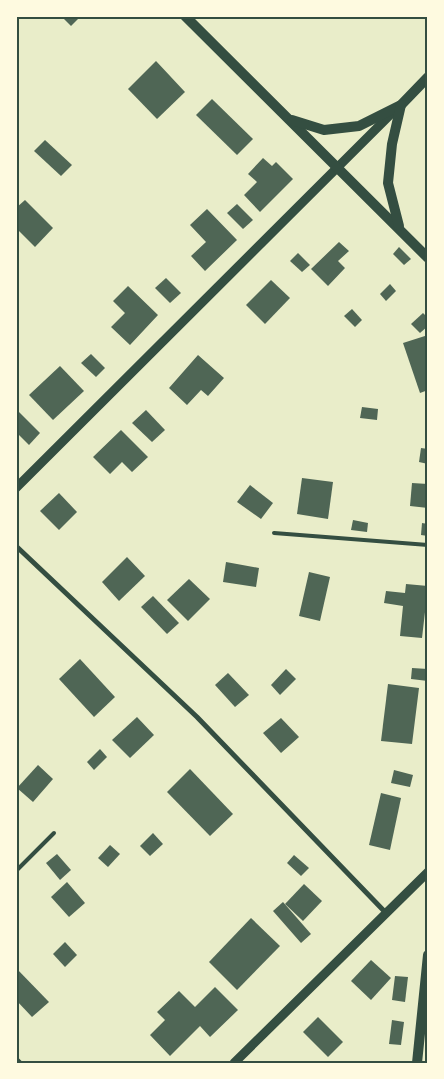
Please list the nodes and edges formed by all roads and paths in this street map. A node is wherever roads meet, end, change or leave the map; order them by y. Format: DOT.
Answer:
graph roads {
  1 [pos="185,16"];
  2 [pos="428,77"];
  3 [pos="401,104"];
  4 [pos="290,119"];
  5 [pos="338,167"];
  6 [pos="399,227"];
  7 [pos="428,258"];
  8 [pos="16,488"];
  9 [pos="274,533"];
  10 [pos="428,545"];
  11 [pos="16,546"];
  12 [pos="54,833"];
  13 [pos="16,871"];
  14 [pos="428,872"];
  15 [pos="386,913"];
  16 [pos="428,955"];
  17 [pos="16,1058"];
  18 [pos="20,1063"];
  19 [pos="234,1063"];
  20 [pos="416,1063"];
  1 -- 4 [label="main road"];
  2 -- 3 [label="main road"];
  3 -- 4 [label="main road"];
  3 -- 5 [label="street"];
  3 -- 6 [label="main road"];
  4 -- 5 [label="main road"];
  5 -- 6 [label="main road"];
  5 -- 8 [label="street"];
  6 -- 7 [label="main road"];
  9 -- 10 [label="lane"];
  11 -- 15 [label="street"];
  12 -- 13 [label="lane"];
  14 -- 15 [label="street"];
  15 -- 19 [label="street"];
  16 -- 20 [label="main road"];
  17 -- 18 [label="street"];
}
